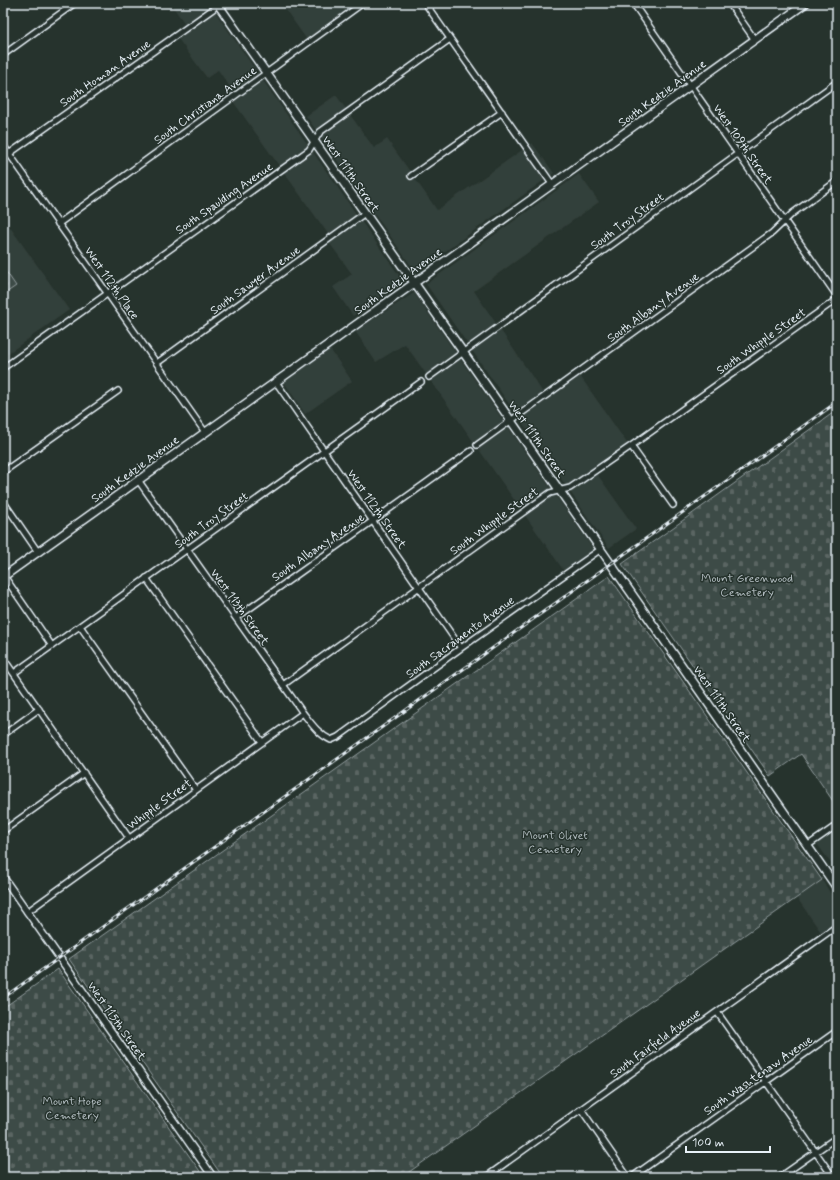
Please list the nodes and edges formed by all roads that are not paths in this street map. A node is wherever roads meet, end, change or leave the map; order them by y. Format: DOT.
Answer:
graph roads {
  1 [pos="75,3"];
  2 [pos="217,3"];
  3 [pos="363,3"];
  4 [pos="425,3"];
  5 [pos="633,3"];
  6 [pos="729,3"];
  7 [pos="806,3"];
  8 [pos="450,39"];
  9 [pos="755,40"];
  10 [pos="3,55"];
  11 [pos="266,73"];
  12 [pos="837,82"];
  13 [pos="691,86"];
  14 [pos="502,112"];
  15 [pos="315,142"];
  16 [pos="3,145"];
  17 [pos="738,153"];
  18 [pos="9,154"];
  19 [pos="3,158"];
  20 [pos="411,176"];
  21 [pos="837,181"];
  22 [pos="552,184"];
  23 [pos="365,213"];
  24 [pos="785,221"];
  25 [pos="58,224"];
  26 [pos="415,283"];
  27 [pos="837,284"];
  28 [pos="831,288"];
  29 [pos="107,293"];
  30 [pos="837,298"];
  31 [pos="463,352"];
  32 [pos="157,363"];
  33 [pos="3,368"];
  34 [pos="429,377"];
  35 [pos="276,382"];
  36 [pos="421,382"];
  37 [pos="118,391"];
  38 [pos="511,422"];
  39 [pos="206,432"];
  40 [pos="477,446"];
  41 [pos="631,446"];
  42 [pos="325,451"];
  43 [pos="471,451"];
  44 [pos="3,472"];
  45 [pos="138,480"];
  46 [pos="559,491"];
  47 [pos="3,501"];
  48 [pos="673,505"];
  49 [pos="373,520"];
  50 [pos="187,549"];
  51 [pos="601,549"];
  52 [pos="38,552"];
  53 [pos="3,576"];
  54 [pos="146,578"];
  55 [pos="419,587"];
  56 [pos="236,618"];
  57 [pos="80,626"];
  58 [pos="52,646"];
  59 [pos="461,648"];
  60 [pos="3,658"];
  61 [pos="14,673"];
  62 [pos="283,684"];
  63 [pos="39,709"];
  64 [pos="303,712"];
  65 [pos="3,735"];
  66 [pos="331,740"];
  67 [pos="262,742"];
  68 [pos="84,773"];
  69 [pos="196,790"];
  70 [pos="837,825"];
  71 [pos="3,831"];
  72 [pos="129,838"];
  73 [pos="807,846"];
  74 [pos="3,877"];
  75 [pos="837,888"];
  76 [pos="27,912"];
  77 [pos="837,926"];
  78 [pos="717,1012"];
  79 [pos="837,1031"];
  80 [pos="766,1082"];
  81 [pos="581,1109"];
  82 [pos="837,1136"];
  83 [pos="816,1152"];
  84 [pos="213,1177"];
  85 [pos="486,1177"];
  86 [pos="628,1177"];
  87 [pos="632,1177"];
  88 [pos="780,1177"];
  89 [pos="833,1177"];
  1 -- 10 [label="street"];
  2 -- 11 [label="main road, West 111th Street"];
  2 -- 18 [label="street, South Homan Avenue"];
  3 -- 11 [label="street, South Christiana Avenue"];
  4 -- 8 [label="street"];
  5 -- 13 [label="street, West 109th Street"];
  6 -- 9 [label="street"];
  7 -- 9 [label="main road, South Kedzie Avenue"];
  8 -- 14 [label="street"];
  8 -- 15 [label="street, South Spaulding Avenue"];
  9 -- 13 [label="main road, South Kedzie Avenue"];
  11 -- 15 [label="main road, West 111th Street"];
  11 -- 25 [label="street, South Christiana Avenue"];
  12 -- 17 [label="street, South Troy Street"];
  13 -- 17 [label="street, West 109th Street"];
  13 -- 22 [label="main road, South Kedzie Avenue"];
  14 -- 20 [label="street"];
  14 -- 22 [label="street"];
  15 -- 23 [label="main road, West 111th Street"];
  15 -- 29 [label="street, South Spaulding Avenue"];
  16 -- 18 [label="street, West 112th Place"];
  17 -- 24 [label="street, West 109th Street"];
  17 -- 31 [label="street, South Troy Street"];
  18 -- 19 [label="street, South Homan Avenue"];
  18 -- 25 [label="street, West 112th Place"];
  21 -- 24 [label="street, South Albany Avenue"];
  22 -- 26 [label="main road, South Kedzie Avenue"];
  23 -- 26 [label="main road, West 111th Street"];
  23 -- 32 [label="street, South Sawyer Avenue"];
  24 -- 28 [label="street, West 109th Street"];
  24 -- 38 [label="street, South Albany Avenue"];
  25 -- 29 [label="street, West 112th Place"];
  26 -- 31 [label="main road, West 111th Street"];
  26 -- 35 [label="main road, South Kedzie Avenue"];
  27 -- 28 [label="street"];
  28 -- 30 [label="street, West 109th Street"];
  29 -- 32 [label="street, West 112th Place"];
  29 -- 33 [label="street, South Spaulding Avenue"];
  30 -- 41 [label="street, South Whipple Street"];
  31 -- 34 [label="street, South Troy Street"];
  31 -- 38 [label="main road, West 111th Street"];
  32 -- 39 [label="street, West 112th Place"];
  35 -- 39 [label="main road, South Kedzie Avenue"];
  35 -- 42 [label="street, West 112th Street"];
  36 -- 42 [label="street, South Troy Street"];
  37 -- 44 [label="street"];
  38 -- 40 [label="street, South Albany Avenue"];
  38 -- 46 [label="main road, West 111th Street"];
  39 -- 45 [label="main road, South Kedzie Avenue"];
  41 -- 46 [label="street, South Whipple Street"];
  41 -- 48 [label="street"];
  42 -- 49 [label="street, West 112th Street"];
  42 -- 50 [label="street, South Troy Street"];
  43 -- 49 [label="street, South Albany Avenue"];
  45 -- 50 [label="street, West 113th Street"];
  45 -- 52 [label="main road, South Kedzie Avenue"];
  46 -- 51 [label="main road, West 111th Street"];
  46 -- 55 [label="street, South Whipple Street"];
  47 -- 52 [label="street"];
  49 -- 55 [label="street, West 112th Street"];
  49 -- 56 [label="street, South Albany Avenue"];
  50 -- 54 [label="street, South Troy Street"];
  50 -- 56 [label="street, West 113th Street"];
  51 -- 59 [label="street, South Sacramento Avenue"];
  51 -- 73 [label="main road, West 111th Street"];
  52 -- 53 [label="main road, South Kedzie Avenue"];
  53 -- 58 [label="street"];
  54 -- 57 [label="street, South Troy Street"];
  54 -- 67 [label="street"];
  55 -- 59 [label="street, West 112th Street"];
  55 -- 62 [label="street, South Whipple Street"];
  56 -- 62 [label="street, West 113th Street"];
  57 -- 58 [label="street, South Troy Street"];
  57 -- 69 [label="street"];
  58 -- 61 [label="street, South Troy Street"];
  59 -- 66 [label="street, South Sacramento Avenue"];
  60 -- 61 [label="street"];
  61 -- 63 [label="street"];
  62 -- 64 [label="street, West 113th Street"];
  63 -- 65 [label="street"];
  63 -- 68 [label="street"];
  64 -- 66 [label="street, West 113th Street"];
  64 -- 67 [label="street, Whipple Street"];
  67 -- 69 [label="street, Whipple Street"];
  68 -- 71 [label="street"];
  68 -- 72 [label="street"];
  69 -- 72 [label="street, Whipple Street"];
  70 -- 73 [label="street"];
  72 -- 76 [label="street, Whipple Street"];
  73 -- 75 [label="main road, West 111th Street"];
  74 -- 76 [label="street, West 115th Street"];
  76 -- 84 [label="street, West 115th Street"];
  77 -- 78 [label="street, South Fairfield Avenue"];
  78 -- 80 [label="street"];
  78 -- 81 [label="street, South Fairfield Avenue"];
  79 -- 80 [label="street, South Washtenaw Avenue"];
  80 -- 83 [label="street"];
  80 -- 87 [label="street, South Washtenaw Avenue"];
  81 -- 85 [label="street, South Fairfield Avenue"];
  81 -- 86 [label="street"];
  82 -- 83 [label="street"];
  83 -- 88 [label="street"];
  83 -- 89 [label="street"];
}
